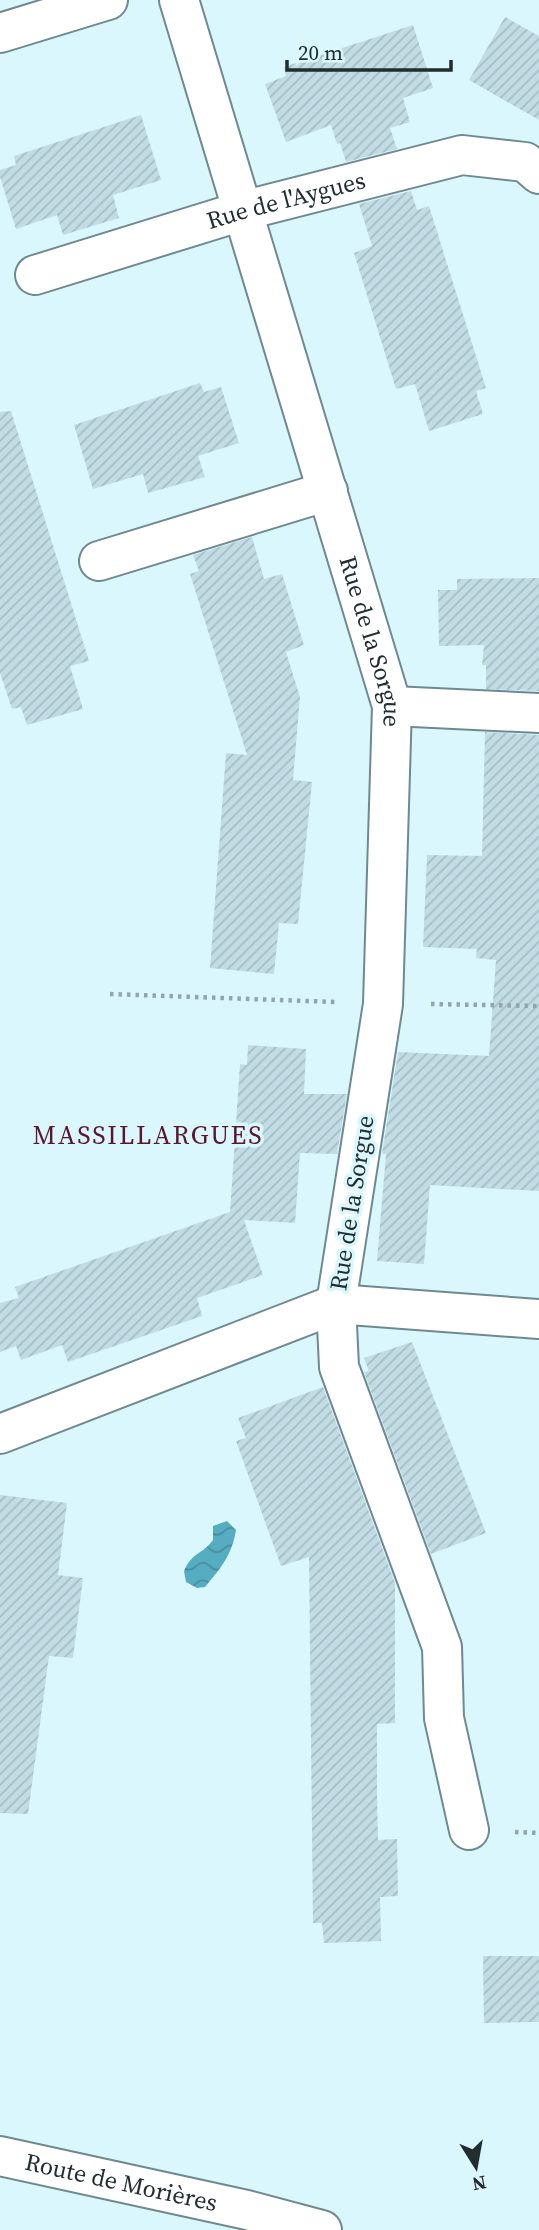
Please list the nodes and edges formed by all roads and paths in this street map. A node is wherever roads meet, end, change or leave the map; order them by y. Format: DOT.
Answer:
graph roads {
  1 [pos="108,0"];
  2 [pos="179,0"];
  3 [pos="0,33"];
  4 [pos="539,174"];
  5 [pos="242,211"];
  6 [pos="35,275"];
  7 [pos="328,491"];
  8 [pos="99,561"];
  9 [pos="392,706"];
  10 [pos="539,713"];
  11 [pos="110,994"];
  12 [pos="383,1004"];
  13 [pos="539,1006"];
  14 [pos="336,1304"];
  15 [pos="539,1319"];
  16 [pos="0,1434"];
  17 [pos="469,1830"];
  18 [pos="0,2156"];
  19 [pos="245,2220"];
  20 [pos="323,2230"];
  1 -- 3 [label="street"];
  2 -- 5 [label="street, Rue de la Sorgue"];
  4 -- 5 [label="street, Rue de l'Aygues"];
  5 -- 6 [label="street, Rue de l'Aygues"];
  5 -- 7 [label="street, Rue de la Sorgue"];
  7 -- 8 [label="street"];
  7 -- 9 [label="street, Rue de la Sorgue"];
  9 -- 10 [label="street"];
  9 -- 12 [label="street, Rue de la Sorgue"];
  11 -- 12 [label="path"];
  12 -- 13 [label="path"];
  12 -- 14 [label="street, Rue de la Sorgue"];
  14 -- 15 [label="street, Rue de la Sorgue"];
  14 -- 16 [label="street, Rue de la Sorgue"];
  14 -- 17 [label="street, Rue de la Sorgue"];
  18 -- 19 [label="street, Route de Morières"];
  19 -- 20 [label="street, Route de Morières"];
}
